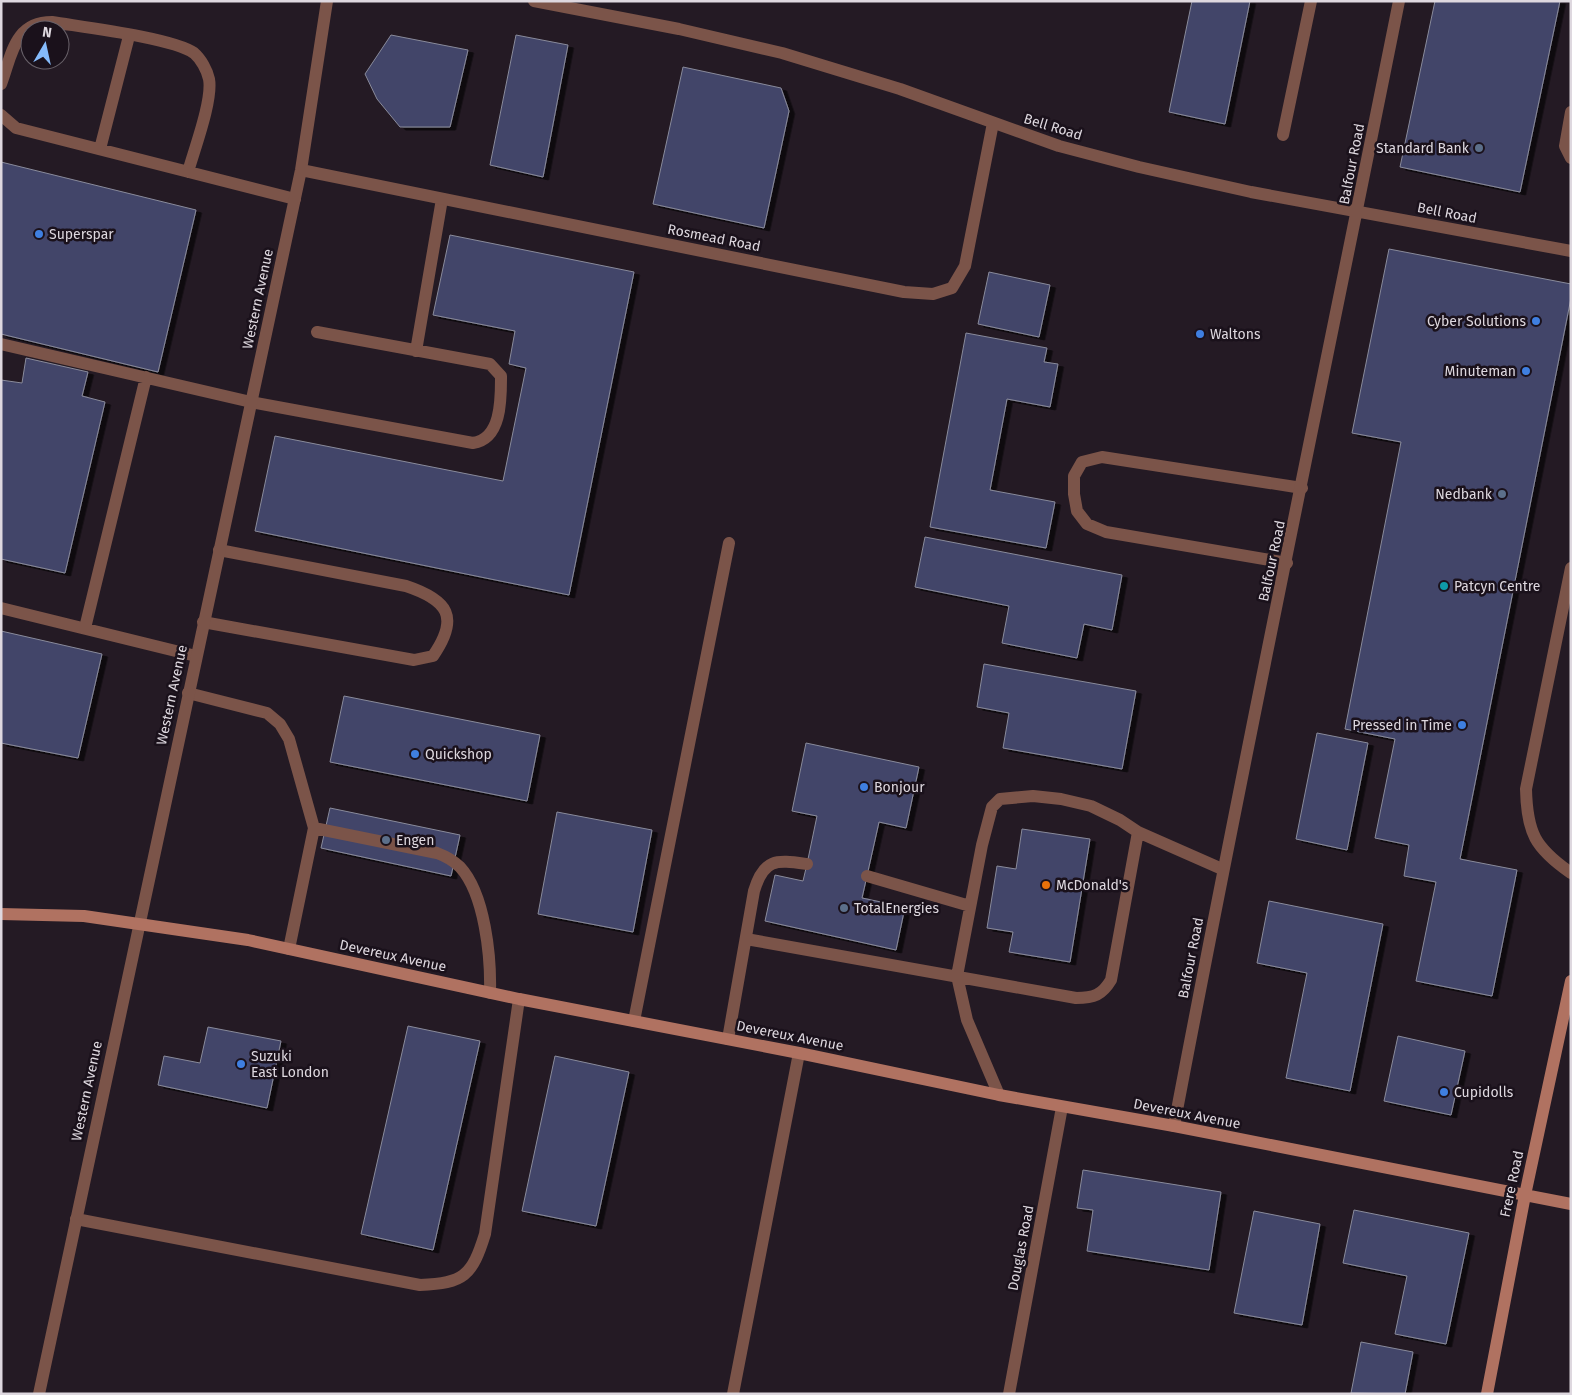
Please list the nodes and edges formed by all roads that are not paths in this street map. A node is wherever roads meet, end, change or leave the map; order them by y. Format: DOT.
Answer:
graph roads {
  1 [pos="327,1"];
  2 [pos="534,1"];
  3 [pos="1311,1"];
  4 [pos="1399,1"];
  5 [pos="128,36"];
  6 [pos="1,84"];
  7 [pos="1571,112"];
  8 [pos="1,115"];
  9 [pos="993,123"];
  10 [pos="1283,135"];
  11 [pos="100,149"];
  12 [pos="1571,158"];
  13 [pos="301,170"];
  14 [pos="188,172"];
  15 [pos="294,199"];
  16 [pos="442,199"];
  17 [pos="1357,212"];
  18 [pos="1571,252"];
  19 [pos="317,332"];
  20 [pos="1,344"];
  21 [pos="416,351"];
  22 [pos="146,377"];
  23 [pos="251,402"];
  24 [pos="1302,488"];
  25 [pos="729,543"];
  26 [pos="218,550"];
  27 [pos="1287,563"];
  28 [pos="1571,568"];
  29 [pos="1,608"];
  30 [pos="203,622"];
  31 [pos="85,628"];
  32 [pos="196,656"];
  33 [pos="188,693"];
  34 [pos="314,828"];
  35 [pos="1138,832"];
  36 [pos="807,864"];
  37 [pos="1222,869"];
  38 [pos="1571,874"];
  39 [pos="867,876"];
  40 [pos="970,906"];
  41 [pos="1,914"];
  42 [pos="138,923"];
  43 [pos="746,939"];
  44 [pos="289,949"];
  45 [pos="957,976"];
  46 [pos="1571,981"];
  47 [pos="490,993"];
  48 [pos="519,999"];
  49 [pos="634,1021"];
  50 [pos="728,1039"];
  51 [pos="799,1053"];
  52 [pos="999,1095"];
  53 [pos="1062,1107"];
  54 [pos="1174,1126"];
  55 [pos="1525,1195"];
  56 [pos="1571,1204"];
  57 [pos="76,1219"];
  58 [pos="39,1394"];
  59 [pos="733,1394"];
  60 [pos="1009,1394"];
  61 [pos="1487,1394"];
  1 -- 13 [label="street, Western Avenue"];
  2 -- 9 [label="street, Bell Road"];
  3 -- 10 [label="street"];
  4 -- 17 [label="street, Balfour Road"];
  5 -- 6 [label="street"];
  5 -- 11 [label="street"];
  5 -- 14 [label="street"];
  7 -- 12 [label="street"];
  8 -- 11 [label="street"];
  9 -- 16 [label="street, Rosmead Road"];
  9 -- 17 [label="street, Bell Road"];
  11 -- 14 [label="street"];
  13 -- 15 [label="street, Western Avenue"];
  13 -- 16 [label="street, Rosmead Road"];
  14 -- 15 [label="street"];
  15 -- 23 [label="street, Western Avenue"];
  16 -- 21 [label="street"];
  17 -- 18 [label="street, Bell Road"];
  17 -- 24 [label="street, Balfour Road"];
  19 -- 21 [label="street"];
  20 -- 22 [label="street"];
  21 -- 23 [label="street"];
  22 -- 23 [label="street"];
  22 -- 31 [label="street"];
  23 -- 26 [label="street, Western Avenue"];
  24 -- 27 [label="street, Balfour Road"];
  24 -- 27 [label="street"];
  25 -- 49 [label="street"];
  26 -- 30 [label="street, Western Avenue"];
  26 -- 30 [label="street"];
  27 -- 37 [label="street, Balfour Road"];
  28 -- 38 [label="street"];
  29 -- 31 [label="street"];
  30 -- 32 [label="street, Western Avenue"];
  31 -- 32 [label="street"];
  32 -- 33 [label="street, Western Avenue"];
  33 -- 34 [label="street"];
  33 -- 42 [label="street, Western Avenue"];
  34 -- 44 [label="street"];
  34 -- 47 [label="street"];
  35 -- 37 [label="street"];
  35 -- 40 [label="street"];
  35 -- 45 [label="street"];
  36 -- 43 [label="street"];
  37 -- 54 [label="street, Balfour Road"];
  39 -- 40 [label="street"];
  40 -- 45 [label="street"];
  41 -- 42 [label="main road, Devereux Avenue"];
  42 -- 44 [label="main road, Devereux Avenue"];
  42 -- 57 [label="street, Western Avenue"];
  43 -- 45 [label="street"];
  43 -- 50 [label="street"];
  44 -- 47 [label="main road, Devereux Avenue"];
  45 -- 52 [label="street"];
  46 -- 55 [label="main road, Frere Road"];
  47 -- 48 [label="main road, Devereux Avenue"];
  48 -- 49 [label="main road, Devereux Avenue"];
  48 -- 57 [label="street"];
  49 -- 50 [label="main road, Devereux Avenue"];
  50 -- 51 [label="main road, Devereux Avenue"];
  51 -- 52 [label="main road, Devereux Avenue"];
  51 -- 59 [label="street"];
  52 -- 53 [label="main road, Devereux Avenue"];
  53 -- 54 [label="main road, Devereux Avenue"];
  53 -- 60 [label="street, Douglas Road"];
  54 -- 55 [label="main road, Devereux Avenue"];
  55 -- 56 [label="main road, Devereux Avenue"];
  55 -- 61 [label="main road, Frere Road"];
  57 -- 58 [label="street, Western Avenue"];
}
